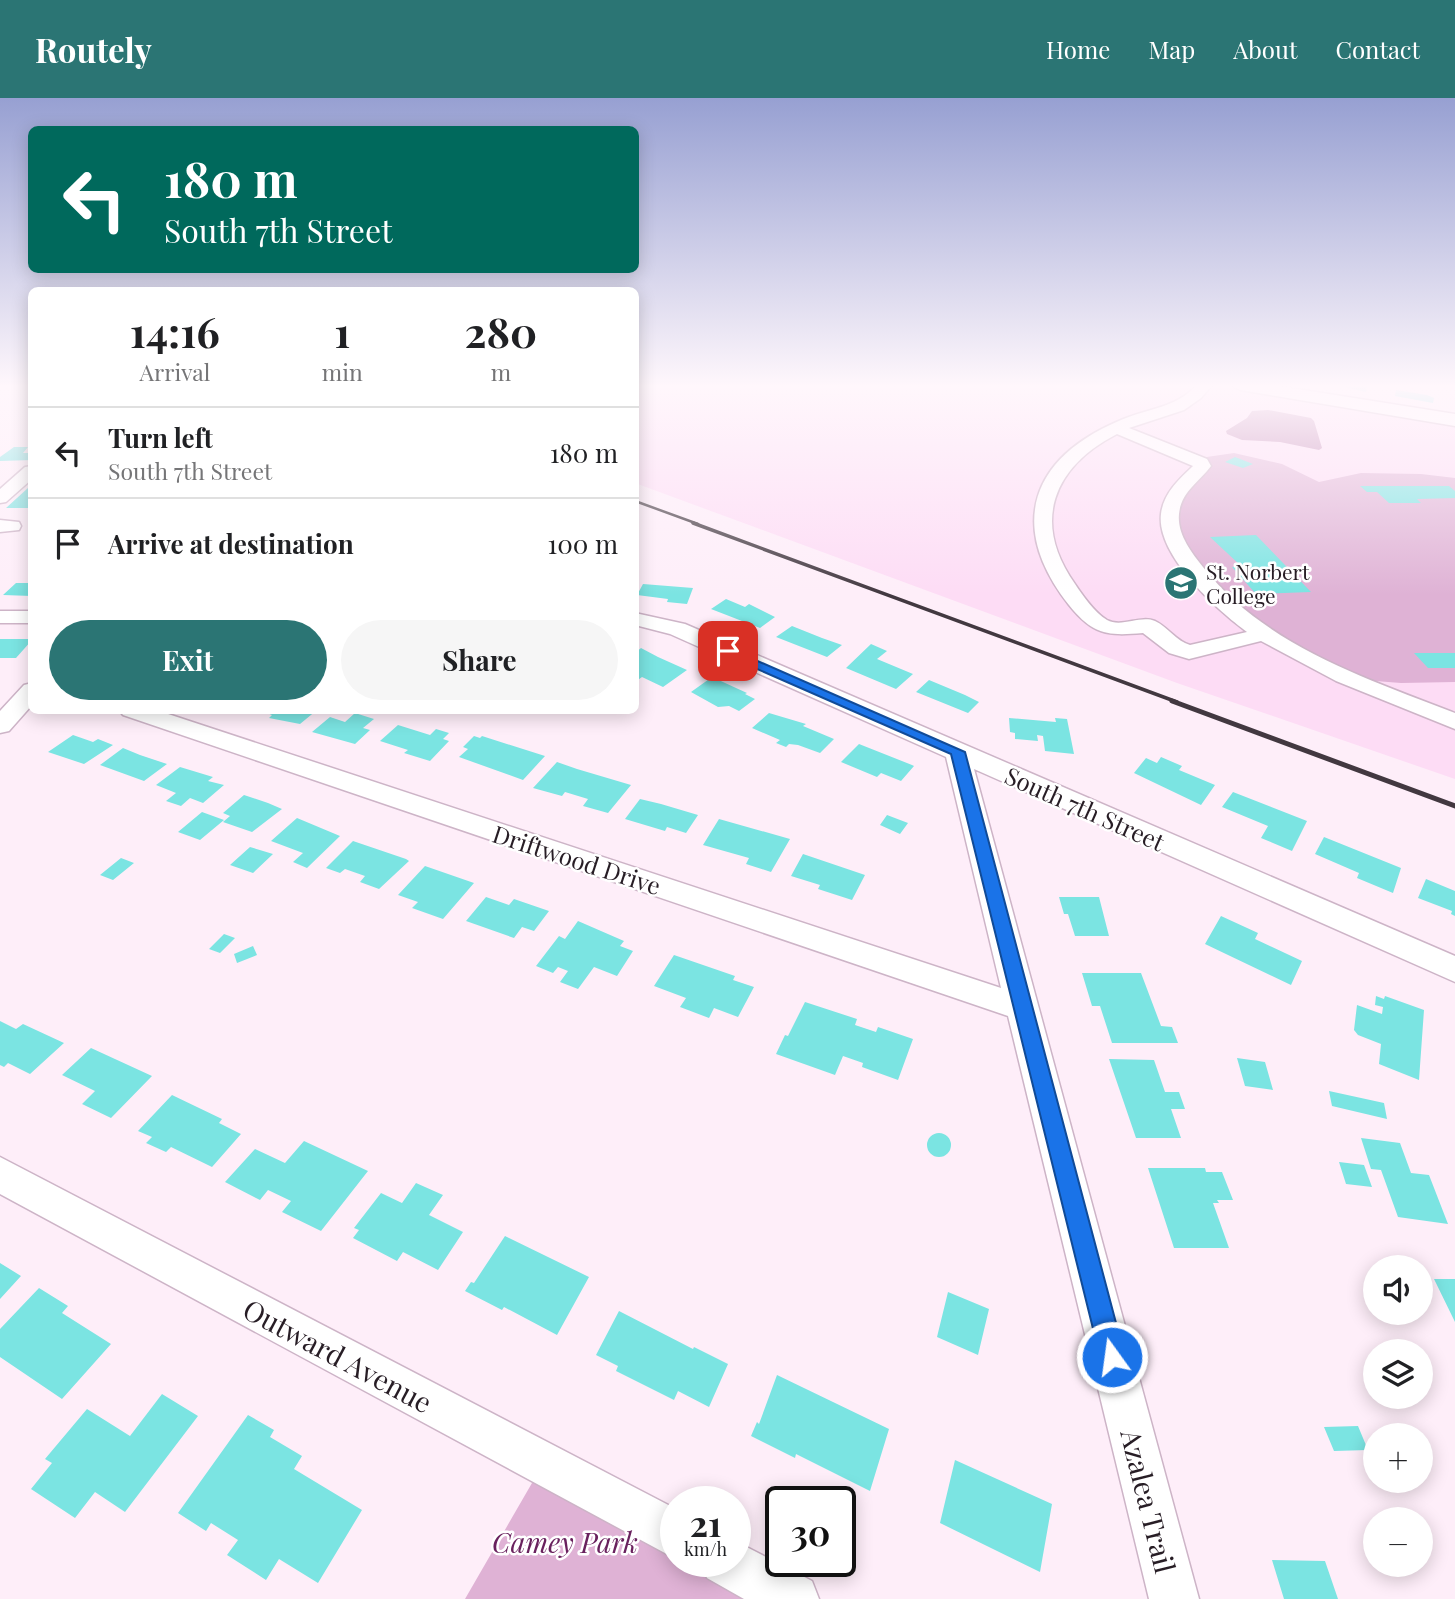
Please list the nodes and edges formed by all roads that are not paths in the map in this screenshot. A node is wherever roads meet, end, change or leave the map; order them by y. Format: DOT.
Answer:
graph roads {
  1 [pos="1073,455"];
  2 [pos="1182,455"];
  3 [pos="0,471"];
  4 [pos="28,471"];
  5 [pos="28,474"];
  6 [pos="0,498"];
  7 [pos="0,617"];
  8 [pos="28,617"];
  9 [pos="639,620"];
  10 [pos="1265,634"];
  11 [pos="28,694"];
  12 [pos="143,714"];
  13 [pos="1455,722"];
  14 [pos="0,726"];
  15 [pos="957,752"];
  16 [pos="1455,970"];
  17 [pos="1023,1008"];
  18 [pos="0,1174"];
  19 [pos="660,1526"];
  20 [pos="751,1576"];
  21 [pos="794,1599"];
  22 [pos="1174,1599"];
  1 -- 10 [label="street"];
  2 -- 10 [label="street"];
  3 -- 4 [label="street"];
  5 -- 6 [label="street"];
  7 -- 8 [label="street"];
  9 -- 15 [label="street, South 7th Street"];
  10 -- 13 [label="street"];
  11 -- 14 [label="street"];
  12 -- 17 [label="street, Driftwood Drive"];
  15 -- 16 [label="street, South 7th Street"];
  15 -- 17 [label="street, Azalea Trail"];
  17 -- 22 [label="street, Azalea Trail"];
  18 -- 19 [label="street, Outward Avenue"];
  20 -- 21 [label="street"];
}
